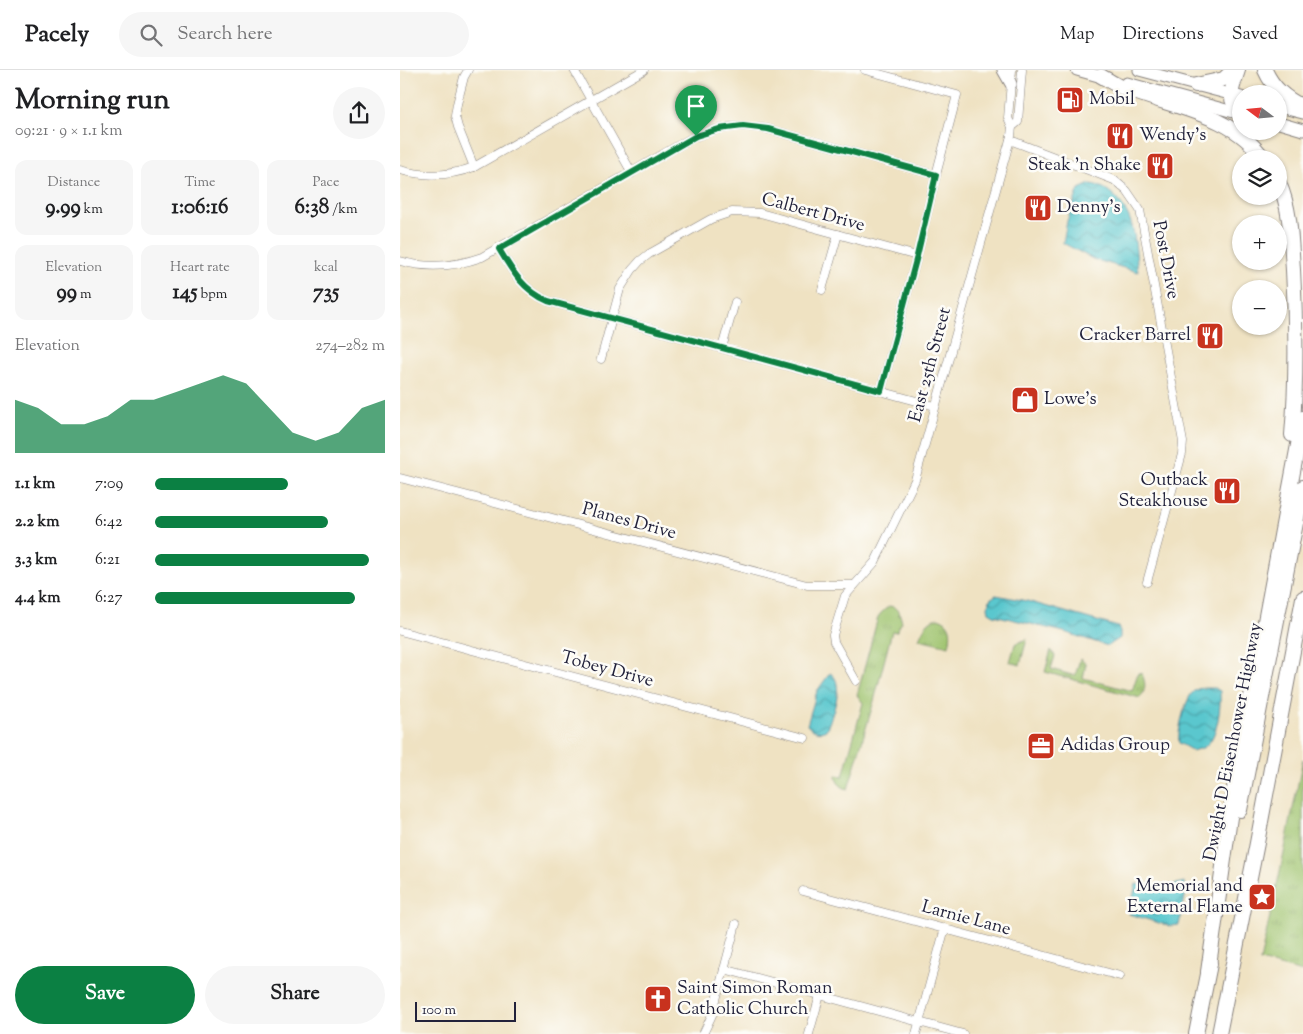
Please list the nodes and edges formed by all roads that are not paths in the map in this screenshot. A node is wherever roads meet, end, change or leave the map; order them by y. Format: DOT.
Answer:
graph roads {
  1 [pos="468,70"];
  2 [pos="574,70"];
  3 [pos="644,70"];
  4 [pos="865,70"];
  5 [pos="1003,70"];
  6 [pos="1012,70"];
  7 [pos="1022,70"];
  8 [pos="1077,70"];
  9 [pos="1139,70"];
  10 [pos="1233,70"];
  11 [pos="1238,70"];
  12 [pos="1265,70"];
  13 [pos="1101,76"];
  14 [pos="1011,84"];
  15 [pos="1196,85"];
  16 [pos="1237,85"];
  17 [pos="1232,95"];
  18 [pos="591,101"];
  19 [pos="1303,107"];
  20 [pos="1288,109"];
  21 [pos="1232,111"];
  22 [pos="1303,113"];
  23 [pos="1012,126"];
  24 [pos="1288,126"];
  25 [pos="1303,130"];
  26 [pos="1010,140"];
  27 [pos="1256,150"];
  28 [pos="474,167"];
  29 [pos="400,170"];
  30 [pos="632,173"];
  31 [pos="936,175"];
  32 [pos="1287,205"];
  33 [pos="838,234"];
  34 [pos="499,249"];
  35 [pos="917,256"];
  36 [pos="400,261"];
  37 [pos="822,290"];
  38 [pos="735,302"];
  39 [pos="612,319"];
  40 [pos="722,348"];
  41 [pos="601,359"];
  42 [pos="881,391"];
  43 [pos="935,406"];
  44 [pos="1303,418"];
  45 [pos="400,478"];
  46 [pos="1303,487"];
  47 [pos="1274,568"];
  48 [pos="1147,582"];
  49 [pos="853,585"];
  50 [pos="1303,598"];
  51 [pos="400,632"];
  52 [pos="1303,642"];
  53 [pos="856,681"];
  54 [pos="805,738"];
  55 [pos="1257,843"];
  56 [pos="803,891"];
  57 [pos="736,924"];
  58 [pos="945,928"];
  59 [pos="724,969"];
  60 [pos="1208,972"];
  61 [pos="1120,976"];
  62 [pos="820,995"];
  63 [pos="920,1022"];
  64 [pos="703,1034"];
  65 [pos="809,1034"];
  66 [pos="916,1034"];
  67 [pos="963,1034"];
  68 [pos="1196,1034"];
  69 [pos="1219,1034"];
  1 -- 28 [label="street"];
  2 -- 18 [label="street"];
  3 -- 18 [label="street"];
  4 -- 31 [label="street"];
  5 -- 14 [label="main road"];
  6 -- 14 [label="street, East 25th Street"];
  7 -- 23 [label="street, East 25th Street"];
  8 -- 13 [label="main road"];
  9 -- 15 [label="main road"];
  10 -- 15 [label="highway"];
  11 -- 16 [label="highway"];
  12 -- 19 [label="highway"];
  13 -- 21 [label="main road"];
  13 -- 27 [label="highway"];
  14 -- 23 [label="street, East 25th Street"];
  15 -- 17 [label="main road"];
  18 -- 28 [label="street"];
  18 -- 30 [label="street"];
  20 -- 22 [label="main road"];
  23 -- 26 [label="street, East 25th Street"];
  24 -- 25 [label="main road"];
  26 -- 43 [label="street, East 25th Street"];
  26 -- 48 [label="street, Post Drive"];
  28 -- 29 [label="street"];
  30 -- 31 [label="street"];
  30 -- 34 [label="street"];
  31 -- 35 [label="street"];
  32 -- 47 [label="highway"];
  33 -- 35 [label="street, Calbert Drive"];
  33 -- 37 [label="street"];
  33 -- 39 [label="street, Calbert Drive"];
  34 -- 36 [label="street"];
  34 -- 39 [label="street"];
  35 -- 42 [label="street"];
  38 -- 40 [label="street"];
  39 -- 40 [label="street"];
  39 -- 41 [label="street, Calbert Drive"];
  40 -- 42 [label="street"];
  42 -- 43 [label="street"];
  43 -- 49 [label="street, East 25th Street"];
  44 -- 47 [label="highway"];
  45 -- 49 [label="street, Planes Drive"];
  46 -- 60 [label="highway, Dwight D Eisenhower Highway"];
  47 -- 60 [label="highway"];
  49 -- 53 [label="street, East 25th Street"];
  50 -- 55 [label="highway"];
  51 -- 54 [label="street, Tobey Drive"];
  52 -- 55 [label="highway"];
  55 -- 69 [label="highway"];
  56 -- 58 [label="street, Larnie Lane"];
  57 -- 59 [label="street"];
  58 -- 61 [label="street, Larnie Lane"];
  58 -- 63 [label="street"];
  59 -- 62 [label="street"];
  59 -- 64 [label="street"];
  60 -- 68 [label="highway, Dwight D Eisenhower Highway"];
  62 -- 63 [label="street"];
  62 -- 65 [label="street"];
  63 -- 66 [label="street"];
  63 -- 67 [label="street"];
}
